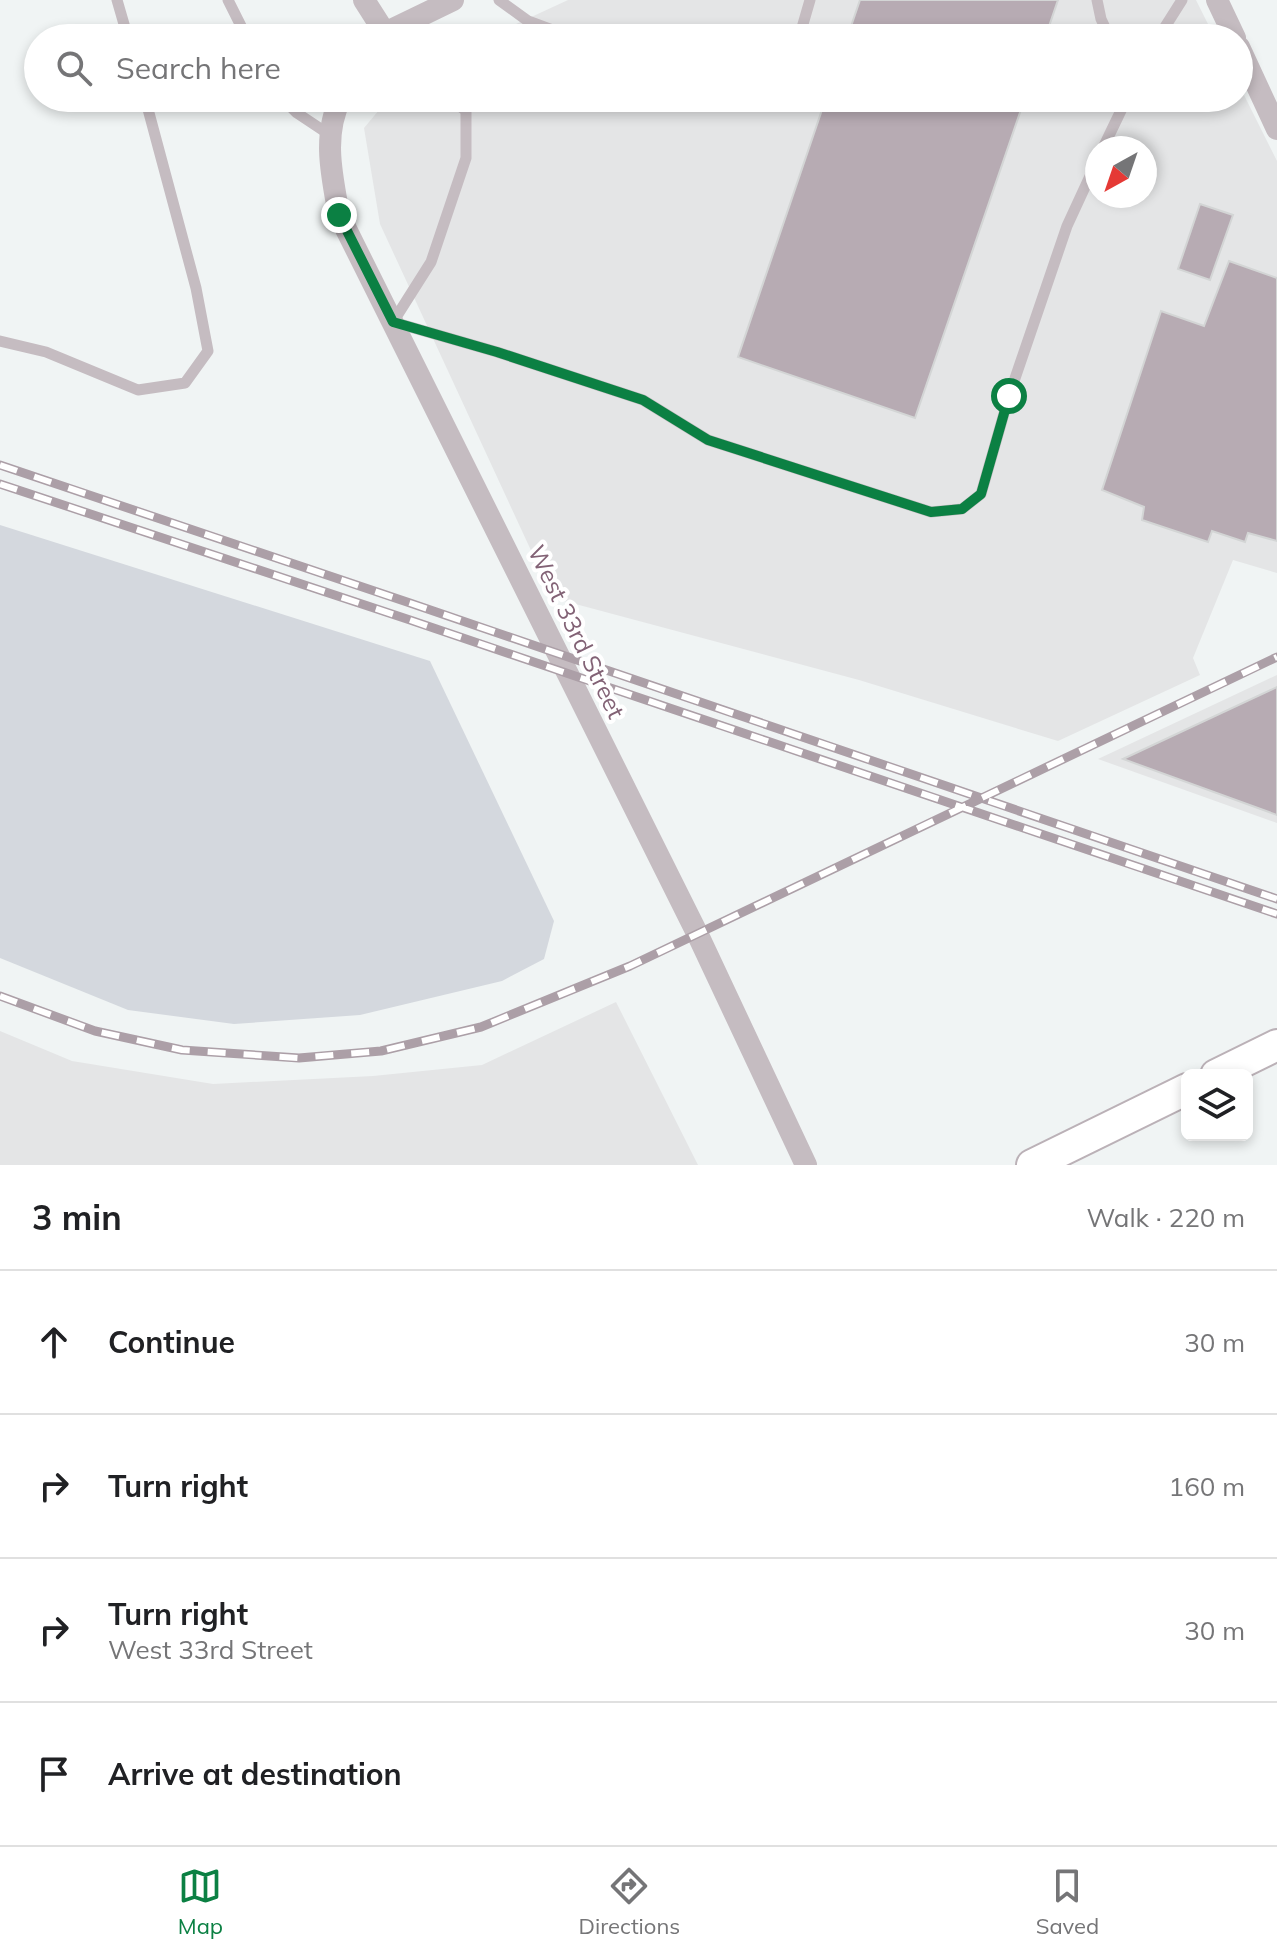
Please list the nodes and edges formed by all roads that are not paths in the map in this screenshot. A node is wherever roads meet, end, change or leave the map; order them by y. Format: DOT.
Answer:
graph roads {
  1 [pos="117,0"];
  2 [pos="228,0"];
  3 [pos="364,0"];
  4 [pos="453,0"];
  5 [pos="499,0"];
  6 [pos="810,0"];
  7 [pos="1097,0"];
  8 [pos="1182,0"];
  9 [pos="1217,0"];
  10 [pos="124,24"];
  11 [pos="240,24"];
  12 [pos="377,24"];
  13 [pos="406,24"];
  14 [pos="536,24"];
  15 [pos="803,24"];
  16 [pos="1103,24"];
  17 [pos="1167,24"];
  18 [pos="1228,24"];
  19 [pos="1253,77"];
  20 [pos="149,112"];
  21 [pos="296,112"];
  22 [pos="466,112"];
  23 [pos="1120,112"];
  24 [pos="334,116"];
  25 [pos="1277,129"];
  26 [pos="1109,136"];
  27 [pos="1085,187"];
  28 [pos="393,322"];
  29 [pos="0,341"];
  30 [pos="1277,1045"];
  31 [pos="1228,1069"];
  32 [pos="1181,1092"];
  33 [pos="806,1165"];
  34 [pos="1032,1165"];
  1 -- 10 [label="lane"];
  2 -- 11 [label="lane"];
  3 -- 12 [label="street"];
  4 -- 13 [label="street"];
  5 -- 14 [label="lane"];
  6 -- 15 [label="lane"];
  7 -- 16 [label="lane"];
  8 -- 17 [label="lane"];
  9 -- 18 [label="street"];
  19 -- 25 [label="street"];
  20 -- 29 [label="lane"];
  21 -- 24 [label="lane"];
  22 -- 28 [label="lane"];
  23 -- 26 [label="lane"];
  24 -- 28 [label="street, West 33rd Street"];
  27 -- 28 [label="lane"];
  28 -- 33 [label="street, West 33rd Street"];
  30 -- 31 [label="main road"];
  32 -- 34 [label="main road"];
}
